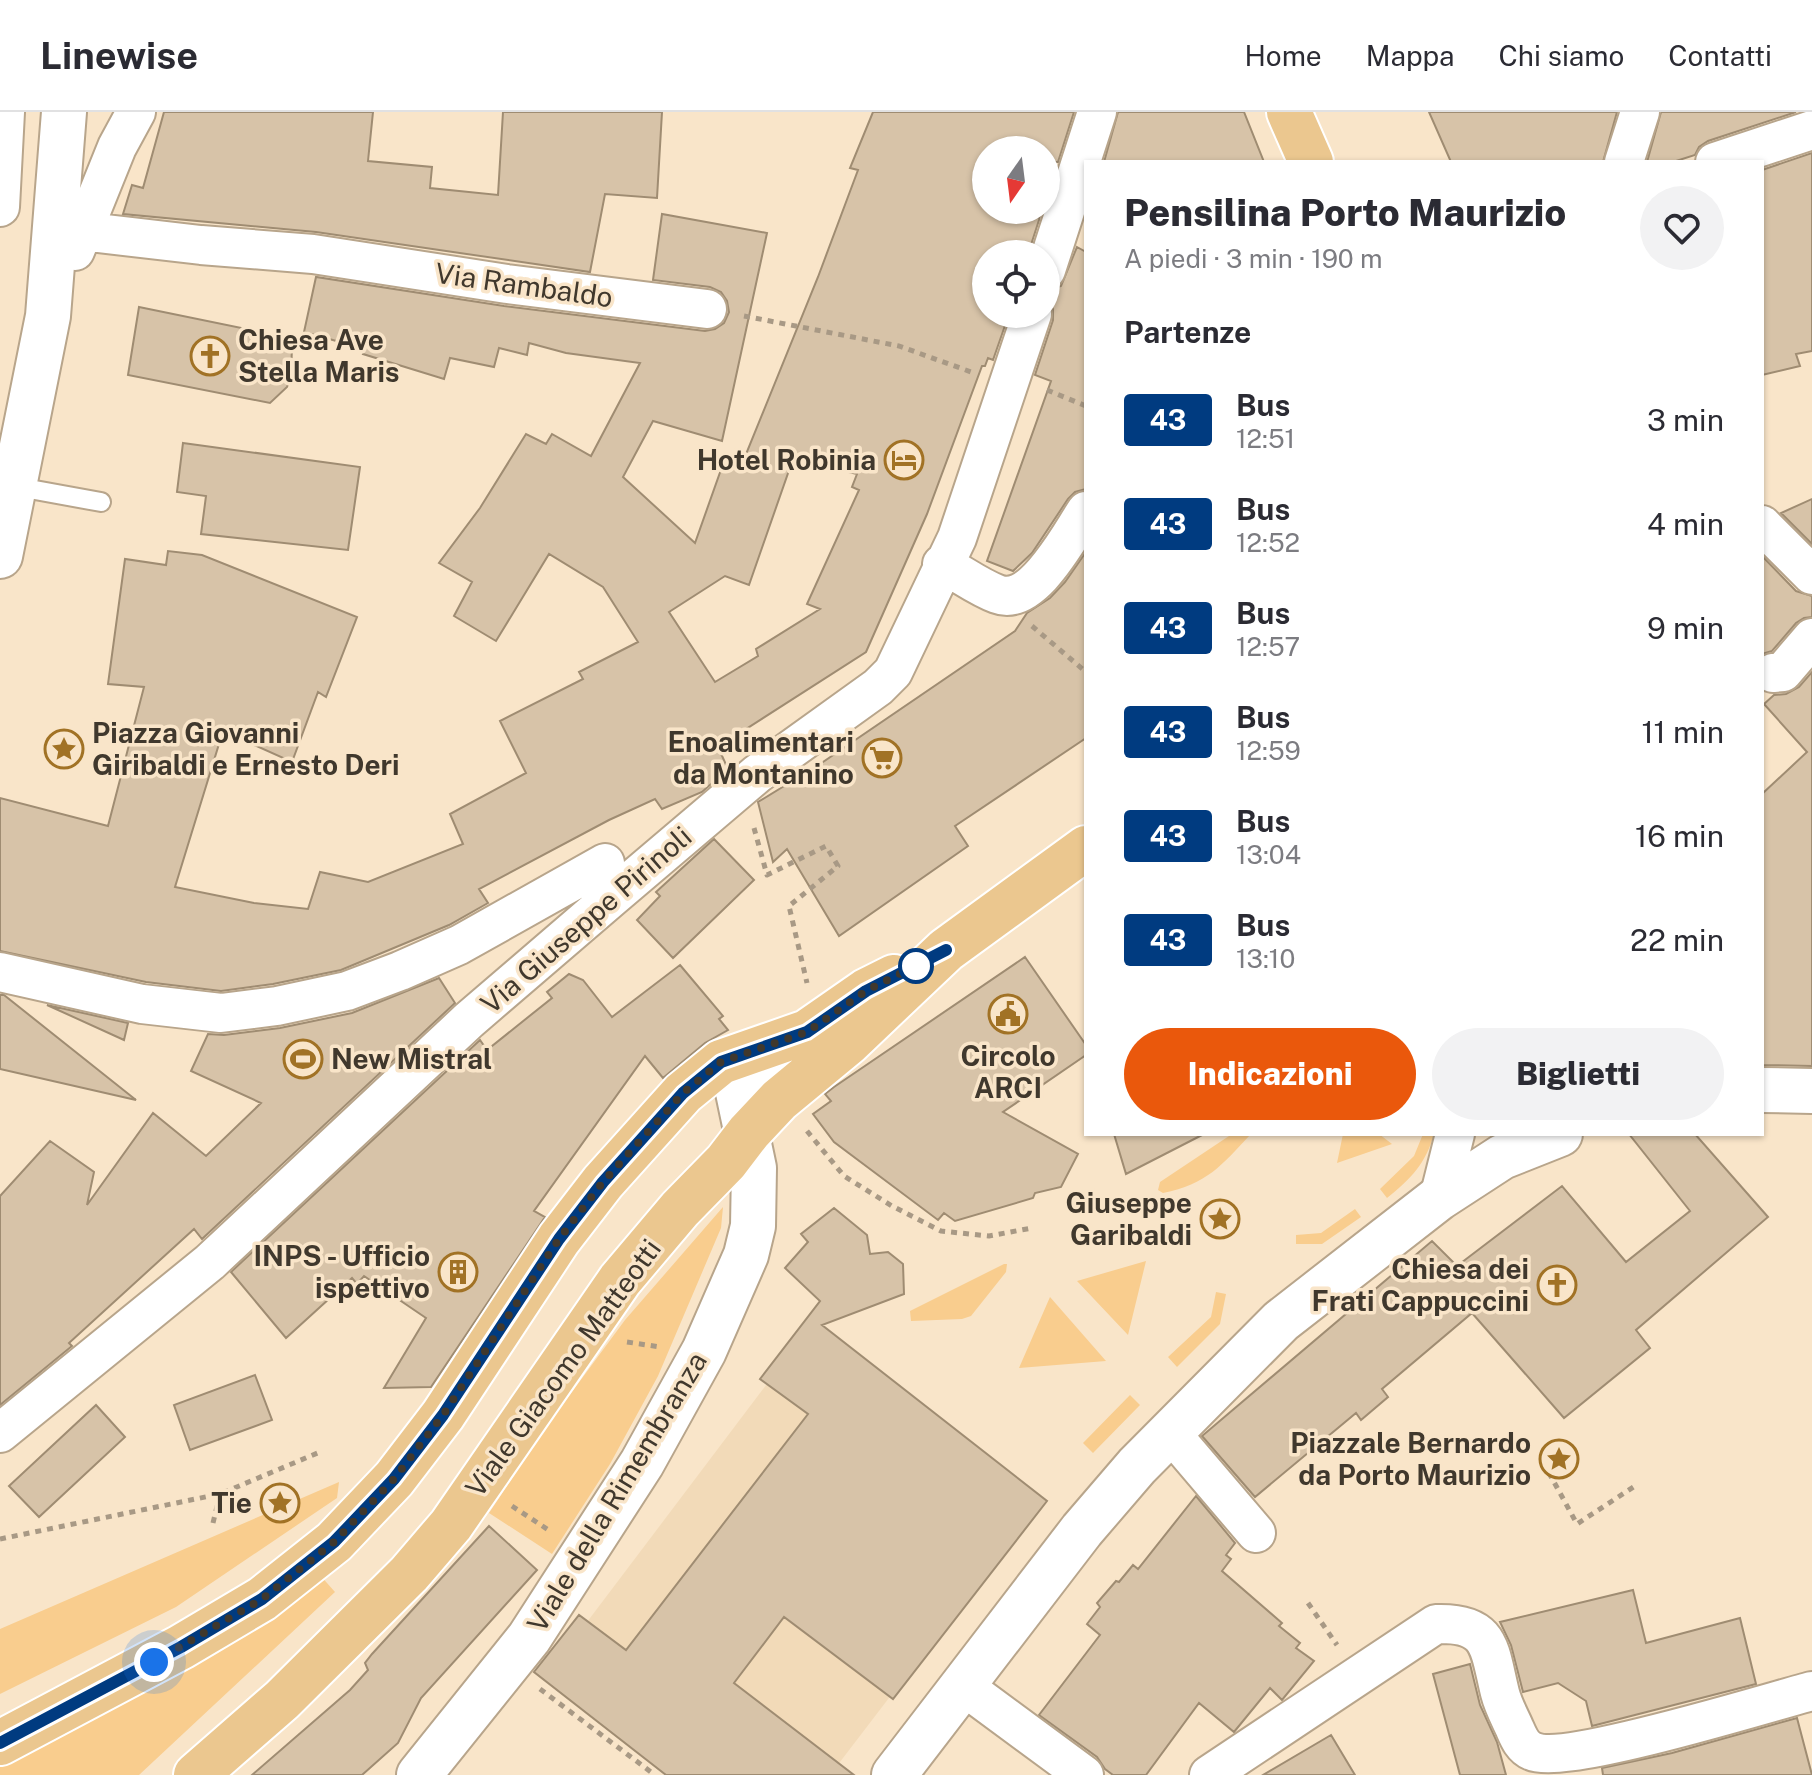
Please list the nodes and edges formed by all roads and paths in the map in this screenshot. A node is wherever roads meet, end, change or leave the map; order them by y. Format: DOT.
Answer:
graph roads {
  1 [pos="5,112"];
  2 [pos="136,112"];
  3 [pos="1097,112"];
  4 [pos="1289,112"];
  5 [pos="1316,112"];
  6 [pos="1640,112"];
  7 [pos="64,125"];
  8 [pos="1812,130"];
  9 [pos="117,147"];
  10 [pos="1311,160"];
  11 [pos="1625,160"];
  12 [pos="1721,160"];
  13 [pos="0,207"];
  14 [pos="70,229"];
  15 [pos="1056,240"];
  16 [pos="707,309"];
  17 [pos="1027,328"];
  18 [pos="986,378"];
  19 [pos="1036,389"];
  20 [pos="1084,405"];
  21 [pos="13,486"];
  22 [pos="101,502"];
  23 [pos="1084,514"];
  24 [pos="1764,527"];
  25 [pos="0,556"];
  26 [pos="942,564"];
  27 [pos="1812,575"];
  28 [pos="1037,631"];
  29 [pos="1812,638"];
  30 [pos="1084,670"];
  31 [pos="1773,673"];
  32 [pos="742,787"];
  33 [pos="1084,849"];
  34 [pos="605,863"];
  35 [pos="946,950"];
  36 [pos="0,972"];
  37 [pos="807,983"];
  38 [pos="807,1032"];
  39 [pos="1764,1090"];
  40 [pos="1812,1091"];
  41 [pos="738,1094"];
  42 [pos="805,1128"];
  43 [pos="1454,1136"];
  44 [pos="1555,1136"];
  45 [pos="1439,1198"];
  46 [pos="1032,1228"];
  47 [pos="572,1349"];
  48 [pos="704,1351"];
  49 [pos="1170,1432"];
  50 [pos="0,1433"];
  51 [pos="320,1452"];
  52 [pos="1543,1462"];
  53 [pos="1638,1484"];
  54 [pos="220,1494"];
  55 [pos="504,1501"];
  56 [pos="213,1523"];
  57 [pos="1256,1533"];
  58 [pos="0,1539"];
  59 [pos="576,1566"];
  60 [pos="1308,1603"];
  61 [pos="1359,1676"];
  62 [pos="531,1682"];
  63 [pos="962,1685"];
  64 [pos="1812,1691"];
  65 [pos="0,1743"];
  66 [pos="196,1775"];
  67 [pos="419,1775"];
  68 [pos="655,1775"];
  69 [pos="894,1775"];
  70 [pos="1084,1775"];
  71 [pos="1209,1775"];
  1 -- 13 [label="street"];
  2 -- 9 [label="street"];
  3 -- 15 [label="street"];
  4 -- 10 [label="main road"];
  5 -- 10 [label="street"];
  6 -- 11 [label="street"];
  7 -- 9 [label="street"];
  7 -- 14 [label="street"];
  8 -- 12 [label="street"];
  9 -- 14 [label="street"];
  14 -- 16 [label="street, Via Rambaldo"];
  14 -- 21 [label="street"];
  16 -- 18 [label="path"];
  17 -- 26 [label="street, Via Giuseppe Pirinoli"];
  19 -- 20 [label="path"];
  21 -- 22 [label="lane"];
  21 -- 25 [label="street"];
  23 -- 26 [label="street"];
  24 -- 27 [label="street"];
  26 -- 32 [label="street, Via Giuseppe Pirinoli"];
  28 -- 30 [label="path"];
  29 -- 31 [label="street"];
  32 -- 37 [label="path"];
  32 -- 50 [label="street, Via Giuseppe Pirinoli"];
  33 -- 35 [label="main road"];
  34 -- 36 [label="street"];
  35 -- 38 [label="main road"];
  35 -- 41 [label="main road"];
  38 -- 41 [label="main road"];
  38 -- 41 [label="street"];
  39 -- 40 [label="street"];
  41 -- 47 [label="main road, Viale Giacomo Matteotti"];
  41 -- 48 [label="street, Viale della Rimembranza"];
  41 -- 65 [label="main road"];
  42 -- 46 [label="path"];
  43 -- 45 [label="street"];
  44 -- 45 [label="street"];
  45 -- 49 [label="street"];
  47 -- 48 [label="path"];
  47 -- 66 [label="main road, Viale Giacomo Matteotti"];
  48 -- 59 [label="street, Viale della Rimembranza"];
  49 -- 57 [label="street"];
  49 -- 63 [label="street"];
  51 -- 54 [label="path"];
  52 -- 53 [label="path"];
  54 -- 56 [label="path"];
  54 -- 58 [label="path"];
  55 -- 59 [label="path"];
  59 -- 67 [label="street, Viale della Rimembranza"];
  60 -- 61 [label="path"];
  61 -- 64 [label="street"];
  61 -- 71 [label="street"];
  62 -- 68 [label="path"];
  63 -- 69 [label="street"];
  63 -- 70 [label="street"];
}
